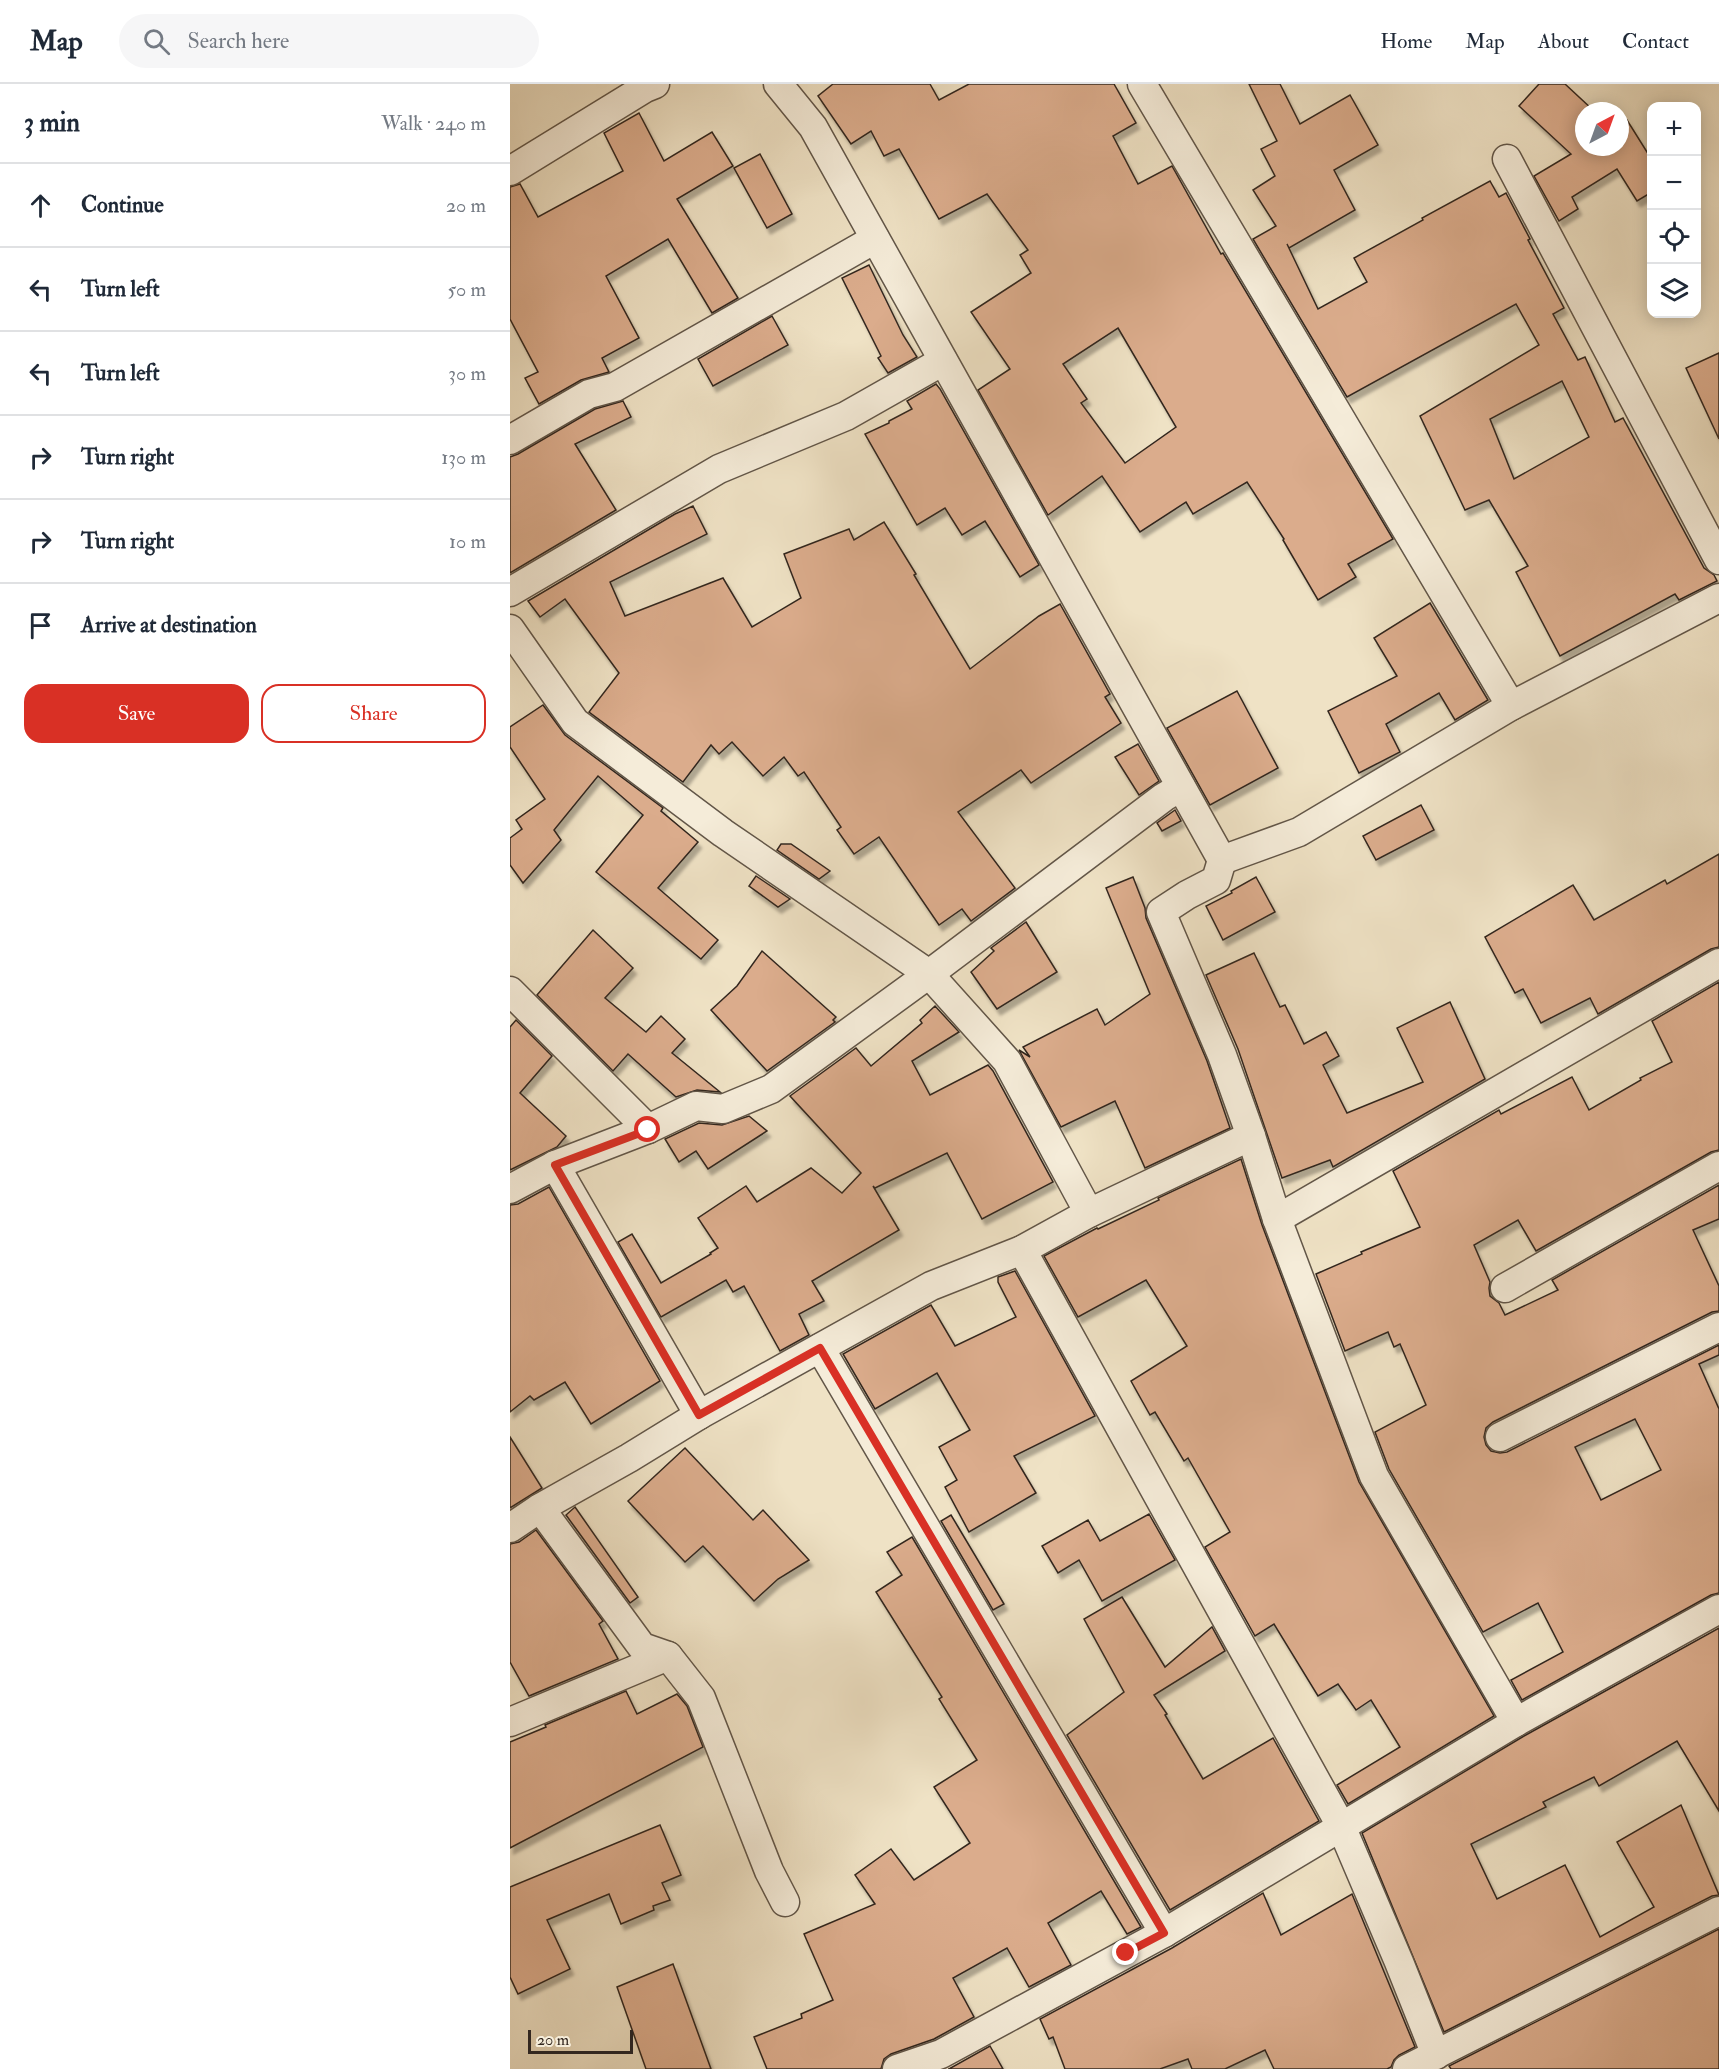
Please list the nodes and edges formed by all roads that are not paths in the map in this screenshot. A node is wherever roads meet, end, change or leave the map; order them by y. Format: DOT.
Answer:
graph roads {
  1 [pos="778,84"];
  2 [pos="1142,84"];
  3 [pos="648,85"];
  4 [pos="1507,159"];
  5 [pos="510,171"];
  6 [pos="875,239"];
  7 [pos="943,361"];
  8 [pos="510,440"];
  9 [pos="1719,560"];
  10 [pos="510,592"];
  11 [pos="1719,598"];
  12 [pos="510,629"];
  13 [pos="1511,706"];
  14 [pos="1181,787"];
  15 [pos="1222,860"];
  16 [pos="1719,963"];
  17 [pos="929,974"];
  18 [pos="510,992"];
  19 [pos="648,1130"];
  20 [pos="1251,1136"];
  21 [pos="555,1165"];
  22 [pos="1719,1166"];
  23 [pos="510,1189"];
  24 [pos="1089,1213"];
  25 [pos="1277,1219"];
  26 [pos="1022,1250"];
  27 [pos="1505,1288"];
  28 [pos="1719,1327"];
  29 [pos="820,1348"];
  30 [pos="699,1415"];
  31 [pos="1500,1437"];
  32 [pos="540,1508"];
  33 [pos="510,1528"];
  34 [pos="1719,1609"];
  35 [pos="668,1656"];
  36 [pos="510,1722"];
  37 [pos="1516,1722"];
  38 [pos="1341,1826"];
  39 [pos="785,1902"];
  40 [pos="1719,1911"];
  41 [pos="1164,1933"];
  42 [pos="1436,2055"];
  43 [pos="897,2069"];
  44 [pos="1407,2069"];
  1 -- 6 [label="street"];
  2 -- 13 [label="street"];
  3 -- 5 [label="street"];
  4 -- 9 [label="street"];
  6 -- 7 [label="street"];
  6 -- 8 [label="street"];
  7 -- 10 [label="street"];
  7 -- 14 [label="street"];
  11 -- 13 [label="street"];
  12 -- 17 [label="street"];
  13 -- 15 [label="street"];
  14 -- 15 [label="street"];
  14 -- 17 [label="street"];
  15 -- 20 [label="street"];
  16 -- 25 [label="street"];
  17 -- 19 [label="street"];
  17 -- 24 [label="street"];
  18 -- 19 [label="street"];
  19 -- 21 [label="street"];
  20 -- 24 [label="street"];
  20 -- 25 [label="street"];
  21 -- 23 [label="street"];
  21 -- 30 [label="street"];
  22 -- 27 [label="street"];
  24 -- 26 [label="street"];
  25 -- 37 [label="street"];
  26 -- 29 [label="street"];
  26 -- 38 [label="street"];
  28 -- 31 [label="street"];
  29 -- 30 [label="street"];
  29 -- 41 [label="street"];
  30 -- 32 [label="street"];
  32 -- 33 [label="street"];
  32 -- 35 [label="street"];
  34 -- 37 [label="street"];
  35 -- 36 [label="street"];
  35 -- 39 [label="street"];
  37 -- 38 [label="street"];
  38 -- 41 [label="street"];
  38 -- 42 [label="street"];
  40 -- 42 [label="street"];
  41 -- 43 [label="street"];
  42 -- 44 [label="street"];
}
